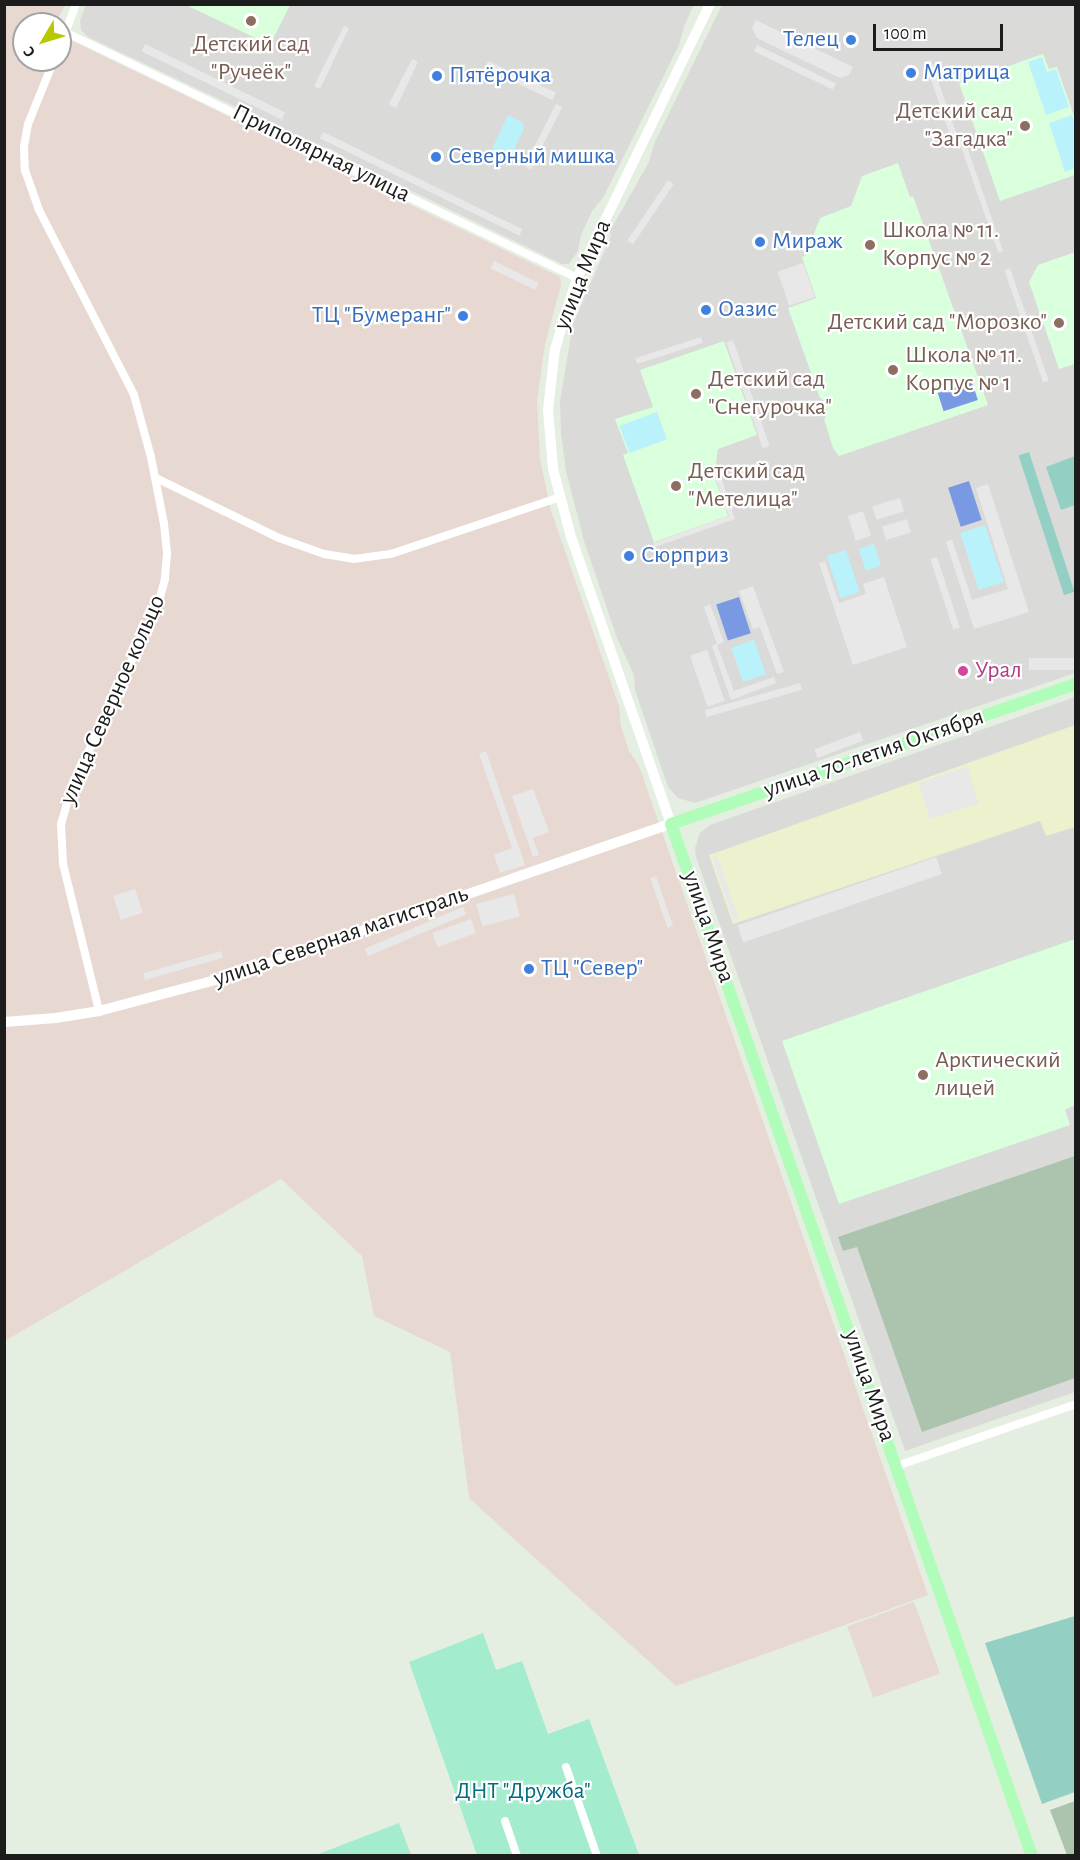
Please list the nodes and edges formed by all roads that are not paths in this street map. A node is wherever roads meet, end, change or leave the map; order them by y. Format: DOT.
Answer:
graph roads {
  1 [pos="710,4"];
  2 [pos="72,35"];
  3 [pos="49,72"];
  4 [pos="576,278"];
  5 [pos="156,478"];
  6 [pos="560,496"];
  7 [pos="1076,684"];
  8 [pos="671,824"];
  9 [pos="99,1011"];
  10 [pos="4,1022"];
  11 [pos="1076,1404"];
  12 [pos="897,1466"];
  13 [pos="566,1767"];
  14 [pos="505,1821"];
  15 [pos="517,1856"];
  16 [pos="597,1856"];
  17 [pos="1032,1856"];
  1 -- 4 [label="street, улица Мира"];
  2 -- 4 [label="street, Приполярная улица"];
  3 -- 5 [label="street, улица Северное кольцо"];
  4 -- 6 [label="street, улица Мира"];
  5 -- 6 [label="street"];
  5 -- 9 [label="street, улица Северное кольцо"];
  6 -- 8 [label="street, улица Мира"];
  7 -- 8 [label="main road, улица 70-летия Октября"];
  8 -- 9 [label="street, улица Северная магистраль"];
  8 -- 12 [label="main road, улица Мира"];
  9 -- 10 [label="street, улица Северная магистраль"];
  11 -- 12 [label="street"];
  12 -- 17 [label="main road, улица Мира"];
  13 -- 16 [label="street"];
  14 -- 15 [label="street"];
}
